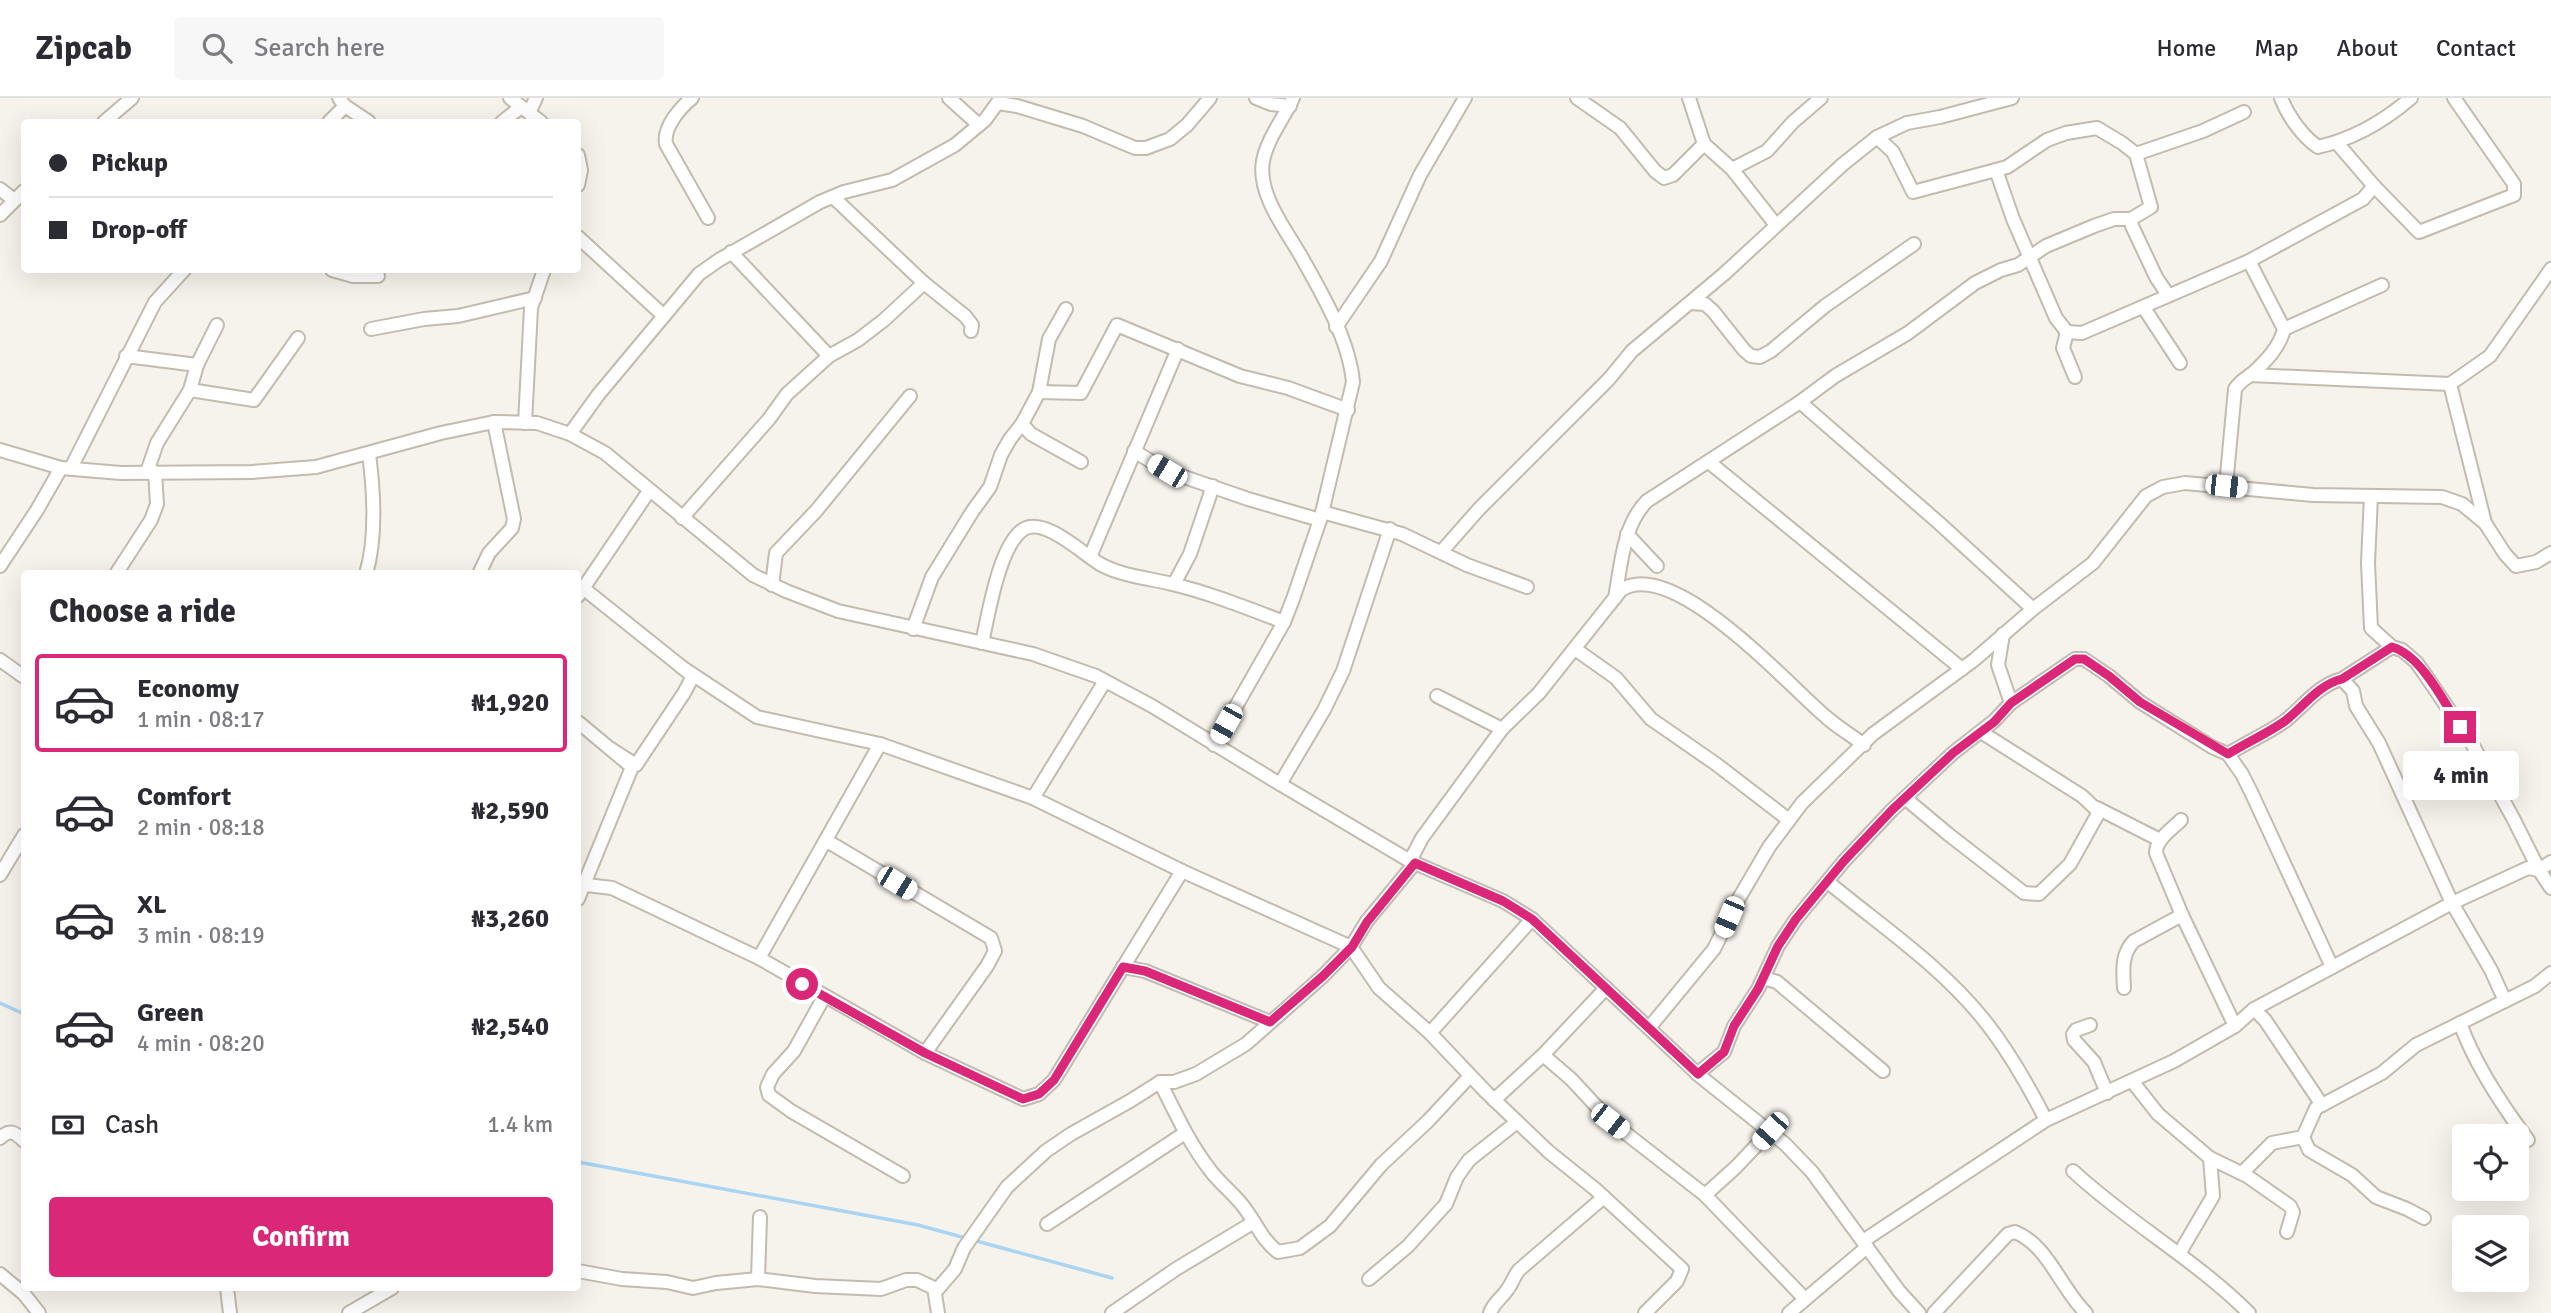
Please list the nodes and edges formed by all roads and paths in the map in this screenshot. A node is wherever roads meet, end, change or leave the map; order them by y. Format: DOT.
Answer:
graph roads {
  1 [pos="132,98"];
  2 [pos="510,98"];
  3 [pos="536,98"];
  4 [pos="949,98"];
  5 [pos="1210,98"];
  6 [pos="1256,98"];
  7 [pos="1465,98"];
  8 [pos="1577,98"];
  9 [pos="1689,98"];
  10 [pos="1821,98"];
  11 [pos="2011,98"];
  12 [pos="2281,98"];
  13 [pos="2411,98"];
  14 [pos="2454,98"];
  15 [pos="685,100"];
  16 [pos="999,101"];
  17 [pos="342,102"];
  18 [pos="1291,102"];
  19 [pos="525,110"];
  20 [pos="2244,112"];
  21 [pos="108,119"];
  22 [pos="331,119"];
  23 [pos="365,119"];
  24 [pos="508,119"];
  25 [pos="537,119"];
  26 [pos="979,125"];
  27 [pos="1877,137"];
  28 [pos="2337,143"];
  29 [pos="1704,144"];
  30 [pos="2136,154"];
  31 [pos="1732,169"];
  32 [pos="1996,170"];
  33 [pos="2374,186"];
  34 [pos="0,189"];
  35 [pos="19,196"];
  36 [pos="832,197"];
  37 [pos="0,215"];
  38 [pos="708,218"];
  39 [pos="2131,219"];
  40 [pos="1776,225"];
  41 [pos="581,241"];
  42 [pos="1914,244"];
  43 [pos="732,253"];
  44 [pos="2029,256"];
  45 [pos="2249,261"];
  46 [pos="2551,269"];
  47 [pos="176,273"];
  48 [pos="345,273"];
  49 [pos="538,273"];
  50 [pos="377,276"];
  51 [pos="924,283"];
  52 [pos="2382,285"];
  53 [pos="2168,295"];
  54 [pos="535,298"];
  55 [pos="1690,303"];
  56 [pos="2144,308"];
  57 [pos="1066,309"];
  58 [pos="664,316"];
  59 [pos="217,325"];
  60 [pos="1336,327"];
  61 [pos="2284,329"];
  62 [pos="371,330"];
  63 [pos="971,331"];
  64 [pos="2067,332"];
  65 [pos="298,338"];
  66 [pos="1178,349"];
  67 [pos="126,356"];
  68 [pos="829,356"];
  69 [pos="2180,363"];
  70 [pos="197,365"];
  71 [pos="2250,375"];
  72 [pos="2075,377"];
  73 [pos="2450,384"];
  74 [pos="190,390"];
  75 [pos="1039,392"];
  76 [pos="910,396"];
  77 [pos="1800,402"];
  78 [pos="1348,410"];
  79 [pos="494,422"];
  80 [pos="525,423"];
  81 [pos="1018,428"];
  82 [pos="570,434"];
  83 [pos="0,450"];
  84 [pos="1134,451"];
  85 [pos="369,454"];
  86 [pos="1709,461"];
  87 [pos="1082,462"];
  88 [pos="66,468"];
  89 [pos="151,472"];
  90 [pos="1213,486"];
  91 [pos="2226,486"];
  92 [pos="649,491"];
  93 [pos="2371,496"];
  94 [pos="1321,516"];
  95 [pos="682,517"];
  96 [pos="2484,523"];
  97 [pos="1390,529"];
  98 [pos="1628,534"];
  99 [pos="1442,551"];
  100 [pos="2551,553"];
  101 [pos="1090,557"];
  102 [pos="0,566"];
  103 [pos="1657,566"];
  104 [pos="119,570"];
  105 [pos="367,570"];
  106 [pos="481,570"];
  107 [pos="1174,584"];
  108 [pos="772,585"];
  109 [pos="1527,587"];
  110 [pos="581,591"];
  111 [pos="581,593"];
  112 [pos="1615,598"];
  113 [pos="2033,609"];
  114 [pos="1284,622"];
  115 [pos="912,629"];
  116 [pos="2003,635"];
  117 [pos="982,643"];
  118 [pos="2392,647"];
  119 [pos="1575,649"];
  120 [pos="1976,658"];
  121 [pos="0,660"];
  122 [pos="1998,665"];
  123 [pos="680,666"];
  124 [pos="1962,669"];
  125 [pos="21,675"];
  126 [pos="2342,679"];
  127 [pos="1105,681"];
  128 [pos="1437,696"];
  129 [pos="2011,703"];
  130 [pos="581,724"];
  131 [pos="1502,729"];
  132 [pos="1981,732"];
  133 [pos="880,744"];
  134 [pos="1864,744"];
  135 [pos="1214,745"];
  136 [pos="611,749"];
  137 [pos="2228,754"];
  138 [pos="1280,784"];
  139 [pos="1033,798"];
  140 [pos="1905,798"];
  141 [pos="2097,807"];
  142 [pos="1789,820"];
  143 [pos="2181,820"];
  144 [pos="21,840"];
  145 [pos="2160,840"];
  146 [pos="827,841"];
  147 [pos="1413,862"];
  148 [pos="2551,862"];
  149 [pos="2533,869"];
  150 [pos="1182,871"];
  151 [pos="0,876"];
  152 [pos="1828,882"];
  153 [pos="581,884"];
  154 [pos="2551,888"];
  155 [pos="2452,903"];
  156 [pos="2182,915"];
  157 [pos="1532,919"];
  158 [pos="1352,947"];
  159 [pos="759,958"];
  160 [pos="1123,967"];
  161 [pos="2332,967"];
  162 [pos="2551,973"];
  163 [pos="1764,978"];
  164 [pos="1606,988"];
  165 [pos="2123,988"];
  166 [pos="824,997"];
  167 [pos="2505,1001"];
  168 [pos="2254,1009"];
  169 [pos="1270,1022"];
  170 [pos="2460,1023"];
  171 [pos="2090,1025"];
  172 [pos="2235,1026"];
  173 [pos="1649,1028"];
  174 [pos="1430,1033"];
  175 [pos="925,1053"];
  176 [pos="1543,1055"];
  177 [pos="1883,1071"];
  178 [pos="1698,1074"];
  179 [pos="1470,1076"];
  180 [pos="2132,1081"];
  181 [pos="1160,1082"];
  182 [pos="2107,1093"];
  183 [pos="1494,1100"];
  184 [pos="2322,1105"];
  185 [pos="2046,1120"];
  186 [pos="1517,1122"];
  187 [pos="2516,1124"];
  188 [pos="1770,1131"];
  189 [pos="1185,1133"];
  190 [pos="2303,1137"];
  191 [pos="0,1138"];
  192 [pos="21,1138"];
  193 [pos="2210,1158"];
  194 [pos="2236,1170"];
  195 [pos="2074,1171"];
  196 [pos="903,1176"];
  197 [pos="2212,1176"];
  198 [pos="1705,1195"];
  199 [pos="1604,1197"];
  200 [pos="760,1217"];
  201 [pos="2424,1218"];
  202 [pos="1254,1222"];
  203 [pos="1047,1224"];
  204 [pos="2287,1232"];
  205 [pos="1865,1244"];
  206 [pos="2179,1254"];
  207 [pos="581,1272"];
  208 [pos="0,1274"];
  209 [pos="758,1279"];
  210 [pos="1369,1279"];
  211 [pos="21,1287"];
  212 [pos="27,1291"];
  213 [pos="227,1291"];
  214 [pos="387,1291"];
  215 [pos="936,1291"];
  216 [pos="1805,1299"];
  217 [pos="39,1313"];
  218 [pos="230,1313"];
  219 [pos="349,1313"];
  220 [pos="937,1313"];
  221 [pos="1112,1313"];
  222 [pos="1490,1313"];
  223 [pos="1644,1313"];
  224 [pos="1789,1313"];
  225 [pos="1919,1313"];
  226 [pos="1934,1313"];
  227 [pos="2086,1313"];
  228 [pos="2249,1313"];
  1 -- 21 [label="street"];
  2 -- 19 [label="street"];
  3 -- 19 [label="street"];
  4 -- 26 [label="street"];
  5 -- 16 [label="street"];
  6 -- 18 [label="street"];
  7 -- 60 [label="street"];
  8 -- 29 [label="street"];
  9 -- 29 [label="street"];
  10 -- 31 [label="street"];
  11 -- 27 [label="street"];
  12 -- 28 [label="street"];
  13 -- 28 [label="street"];
  14 -- 33 [label="street"];
  15 -- 38 [label="street"];
  16 -- 26 [label="street"];
  17 -- 22 [label="street"];
  17 -- 23 [label="street"];
  18 -- 60 [label="street"];
  19 -- 24 [label="street"];
  19 -- 25 [label="street"];
  20 -- 30 [label="street"];
  26 -- 36 [label="street"];
  27 -- 32 [label="street"];
  27 -- 40 [label="street"];
  28 -- 33 [label="street"];
  29 -- 31 [label="street"];
  30 -- 32 [label="street"];
  30 -- 39 [label="street"];
  31 -- 40 [label="street"];
  32 -- 44 [label="street"];
  33 -- 45 [label="street"];
  34 -- 35 [label="street"];
  35 -- 37 [label="street"];
  36 -- 43 [label="street"];
  36 -- 51 [label="street"];
  39 -- 44 [label="street"];
  39 -- 53 [label="street"];
  40 -- 55 [label="street"];
  41 -- 58 [label="street"];
  42 -- 55 [label="street"];
  43 -- 58 [label="street"];
  43 -- 68 [label="street"];
  44 -- 64 [label="street"];
  44 -- 77 [label="street"];
  45 -- 53 [label="street"];
  45 -- 61 [label="street"];
  46 -- 73 [label="street"];
  47 -- 67 [label="street"];
  48 -- 50 [label="street"];
  49 -- 54 [label="street"];
  51 -- 63 [label="street"];
  51 -- 68 [label="street"];
  52 -- 61 [label="street"];
  53 -- 56 [label="street"];
  54 -- 62 [label="street"];
  54 -- 80 [label="street"];
  55 -- 99 [label="street"];
  56 -- 64 [label="street"];
  56 -- 69 [label="street"];
  57 -- 75 [label="street"];
  58 -- 82 [label="street"];
  59 -- 70 [label="street"];
  60 -- 78 [label="street"];
  61 -- 71 [label="street"];
  64 -- 72 [label="street"];
  65 -- 74 [label="street"];
  66 -- 75 [label="street"];
  66 -- 78 [label="street"];
  66 -- 84 [label="street"];
  67 -- 70 [label="street"];
  67 -- 88 [label="street"];
  68 -- 95 [label="street"];
  70 -- 74 [label="street"];
  71 -- 73 [label="street"];
  71 -- 91 [label="street"];
  73 -- 96 [label="street"];
  74 -- 89 [label="street"];
  75 -- 81 [label="street"];
  76 -- 108 [label="street"];
  77 -- 86 [label="street"];
  77 -- 113 [label="street"];
  78 -- 94 [label="street"];
  79 -- 80 [label="street"];
  79 -- 85 [label="street"];
  79 -- 106 [label="street"];
  80 -- 82 [label="street"];
  81 -- 87 [label="street"];
  81 -- 115 [label="street"];
  82 -- 92 [label="street"];
  83 -- 88 [label="street"];
  84 -- 90 [label="street"];
  84 -- 101 [label="street"];
  85 -- 89 [label="street"];
  85 -- 105 [label="street"];
  86 -- 98 [label="street"];
  86 -- 124 [label="street"];
  88 -- 89 [label="street"];
  88 -- 102 [label="street"];
  89 -- 104 [label="street"];
  90 -- 94 [label="street"];
  90 -- 107 [label="street"];
  91 -- 93 [label="street"];
  91 -- 113 [label="street"];
  92 -- 95 [label="street"];
  92 -- 110 [label="street"];
  93 -- 96 [label="street"];
  93 -- 118 [label="street"];
  94 -- 97 [label="street"];
  94 -- 114 [label="street"];
  95 -- 108 [label="street"];
  96 -- 100 [label="street"];
  97 -- 99 [label="street"];
  97 -- 138 [label="street"];
  98 -- 103 [label="street"];
  98 -- 112 [label="street"];
  99 -- 109 [label="street"];
  101 -- 107 [label="street"];
  101 -- 117 [label="street"];
  107 -- 114 [label="street"];
  108 -- 115 [label="street"];
  111 -- 123 [label="street"];
  112 -- 119 [label="street"];
  112 -- 134 [label="street"];
  113 -- 116 [label="street"];
  114 -- 135 [label="street"];
  115 -- 117 [label="street"];
  116 -- 120 [label="street"];
  116 -- 122 [label="street"];
  117 -- 127 [label="street"];
  118 -- 126 [label="street"];
  118 -- 149 [label="street"];
  119 -- 131 [label="street"];
  119 -- 142 [label="street"];
  120 -- 122 [label="street"];
  120 -- 124 [label="street"];
  121 -- 125 [label="street"];
  122 -- 129 [label="street"];
  123 -- 133 [label="street"];
  123 -- 136 [label="street"];
  124 -- 134 [label="street"];
  126 -- 137 [label="street"];
  126 -- 155 [label="street"];
  127 -- 135 [label="street"];
  127 -- 139 [label="street"];
  128 -- 131 [label="street"];
  129 -- 132 [label="street"];
  129 -- 137 [label="street"];
  130 -- 136 [label="street"];
  131 -- 147 [label="street"];
  132 -- 140 [label="street"];
  132 -- 141 [label="street"];
  133 -- 139 [label="street"];
  133 -- 146 [label="street"];
  134 -- 142 [label="street"];
  135 -- 138 [label="street"];
  136 -- 153 [label="street"];
  137 -- 161 [label="street"];
  138 -- 147 [label="street"];
  139 -- 150 [label="street"];
  140 -- 141 [label="street"];
  140 -- 152 [label="street"];
  141 -- 145 [label="street"];
  142 -- 173 [label="street"];
  143 -- 145 [label="street"];
  144 -- 151 [label="street"];
  145 -- 156 [label="street"];
  146 -- 159 [label="street"];
  146 -- 175 [label="street"];
  147 -- 157 [label="street"];
  147 -- 158 [label="street"];
  148 -- 149 [label="street"];
  149 -- 154 [label="street"];
  149 -- 155 [label="street"];
  150 -- 158 [label="street"];
  150 -- 160 [label="street"];
  152 -- 163 [label="street"];
  152 -- 185 [label="street"];
  153 -- 159 [label="street"];
  155 -- 161 [label="street"];
  155 -- 167 [label="street"];
  156 -- 165 [label="street"];
  156 -- 172 [label="street"];
  157 -- 164 [label="street"];
  157 -- 174 [label="street"];
  158 -- 169 [label="street"];
  158 -- 174 [label="street"];
  159 -- 166 [label="street"];
  160 -- 169 [label="street"];
  160 -- 175 [label="street"];
  161 -- 168 [label="street"];
  162 -- 167 [label="street"];
  163 -- 177 [label="street"];
  163 -- 178 [label="street"];
  164 -- 173 [label="street"];
  164 -- 176 [label="street"];
  166 -- 175 [label="street"];
  166 -- 196 [label="street"];
  167 -- 170 [label="street"];
  168 -- 172 [label="street"];
  168 -- 184 [label="street"];
  169 -- 181 [label="street"];
  170 -- 184 [label="street"];
  170 -- 187 [label="street"];
  171 -- 182 [label="street"];
  172 -- 180 [label="street"];
  173 -- 178 [label="street"];
  174 -- 179 [label="street"];
  176 -- 183 [label="street"];
  176 -- 198 [label="street"];
  178 -- 188 [label="street"];
  179 -- 183 [label="street"];
  179 -- 202 [label="street"];
  180 -- 182 [label="street"];
  180 -- 193 [label="street"];
  181 -- 189 [label="street"];
  181 -- 215 [label="street"];
  182 -- 185 [label="street"];
  183 -- 186 [label="street"];
  184 -- 190 [label="street"];
  185 -- 205 [label="street"];
  186 -- 199 [label="street"];
  186 -- 210 [label="street"];
  188 -- 198 [label="street"];
  188 -- 205 [label="street"];
  189 -- 202 [label="street"];
  189 -- 203 [label="street"];
  190 -- 194 [label="street"];
  190 -- 201 [label="street"];
  191 -- 192 [label="street"];
  193 -- 194 [label="street"];
  193 -- 197 [label="street"];
  194 -- 197 [label="street"];
  194 -- 204 [label="street"];
  195 -- 206 [label="street"];
  197 -- 206 [label="street"];
  198 -- 216 [label="street"];
  199 -- 222 [label="street"];
  199 -- 223 [label="street"];
  200 -- 209 [label="street"];
  202 -- 221 [label="street"];
  205 -- 216 [label="street"];
  205 -- 225 [label="street"];
  206 -- 228 [label="street"];
  207 -- 209 [label="street"];
  208 -- 211 [label="street"];
  209 -- 215 [label="street"];
  212 -- 217 [label="street"];
  213 -- 218 [label="street"];
  214 -- 219 [label="street"];
  215 -- 220 [label="street"];
  216 -- 224 [label="street"];
  226 -- 227 [label="street"];
}
